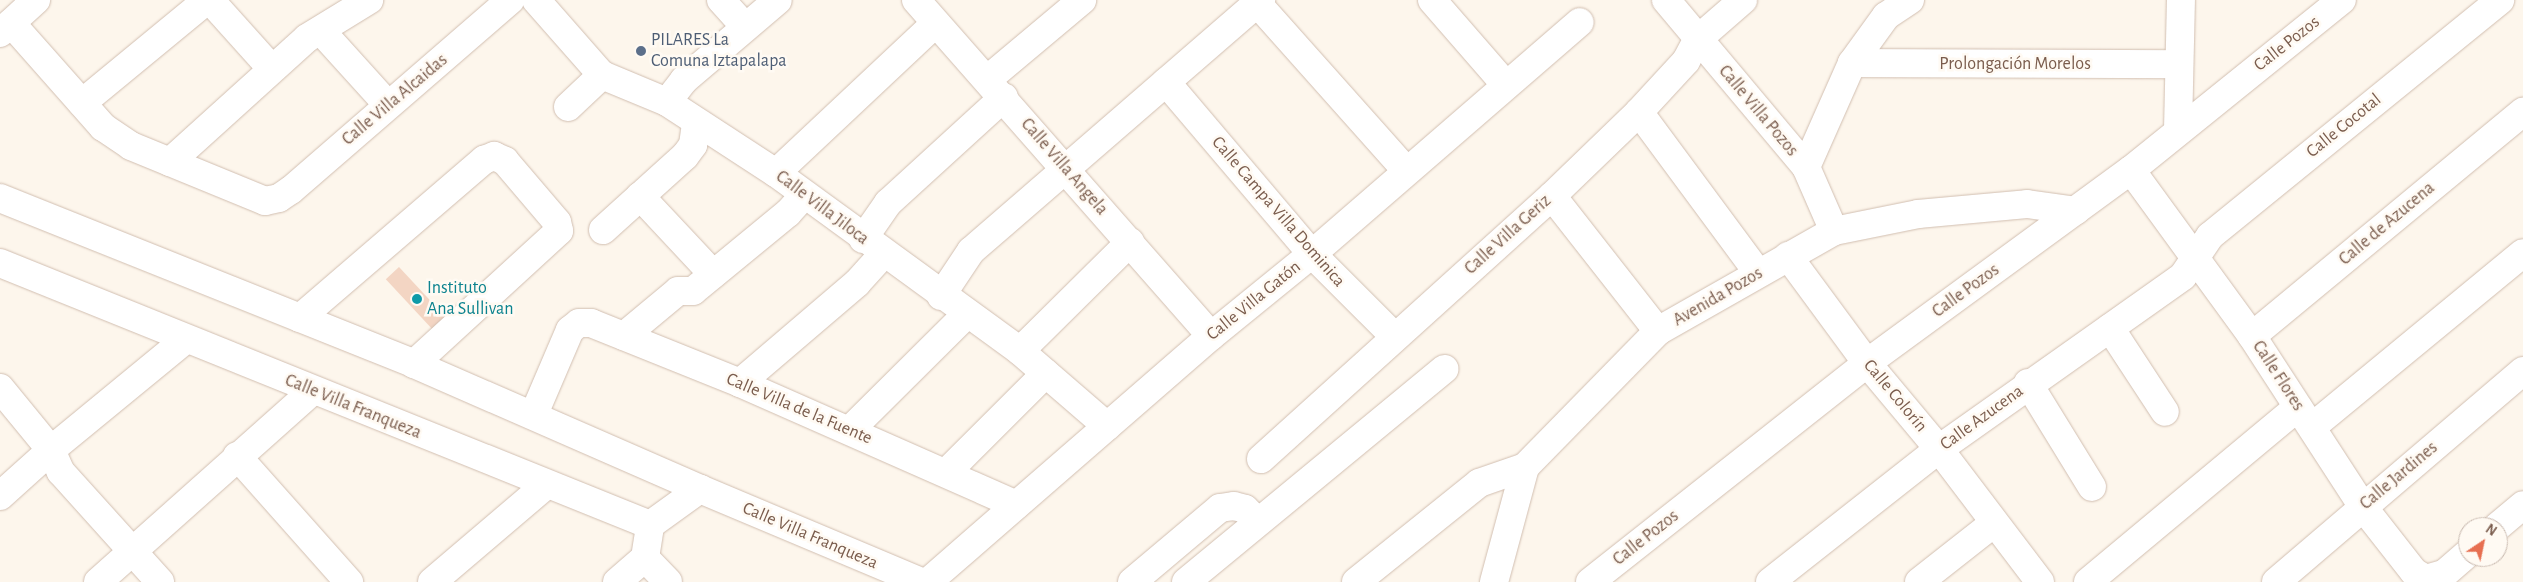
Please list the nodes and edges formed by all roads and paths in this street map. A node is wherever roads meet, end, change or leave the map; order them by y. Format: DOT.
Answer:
graph roads {
  1 [pos="36,0"];
  2 [pos="208,0"];
  3 [pos="369,0"];
  4 [pos="510,0"];
  5 [pos="720,0"];
  6 [pos="778,0"];
  7 [pos="916,0"];
  8 [pos="1081,0"];
  9 [pos="1432,0"];
  10 [pos="1666,0"];
  11 [pos="1743,0"];
  12 [pos="1910,0"];
  13 [pos="2181,0"];
  14 [pos="2342,0"];
  15 [pos="2500,0"];
  16 [pos="1259,2"];
  17 [pos="545,4"];
  18 [pos="1580,22"];
  19 [pos="936,23"];
  20 [pos="745,27"];
  21 [pos="6,28"];
  22 [pos="322,32"];
  23 [pos="1697,40"];
  24 [pos="1852,63"];
  25 [pos="2178,64"];
  26 [pos="272,68"];
  27 [pos="602,75"];
  28 [pos="1166,82"];
  29 [pos="1505,84"];
  30 [pos="996,88"];
  31 [pos="667,102"];
  32 [pos="82,103"];
  33 [pos="388,105"];
  34 [pos="568,107"];
  35 [pos="1639,112"];
  36 [pos="2523,112"];
  37 [pos="696,123"];
  38 [pos="2178,130"];
  39 [pos="170,162"];
  40 [pos="1806,168"];
  41 [pos="1406,170"];
  42 [pos="2131,170"];
  43 [pos="1068,171"];
  44 [pos="776,174"];
  45 [pos="804,195"];
  46 [pos="640,196"];
  47 [pos="1552,196"];
  48 [pos="0,198"];
  49 [pos="2076,211"];
  50 [pos="604,230"];
  51 [pos="1834,231"];
  52 [pos="1130,242"];
  53 [pos="873,246"];
  54 [pos="2523,253"];
  55 [pos="1312,254"];
  56 [pos="1788,256"];
  57 [pos="2193,257"];
  58 [pos="0,264"];
  59 [pos="1758,273"];
  60 [pos="713,274"];
  61 [pos="941,296"];
  62 [pos="967,314"];
  63 [pos="300,318"];
  64 [pos="2110,328"];
  65 [pos="1658,331"];
  66 [pos="624,336"];
  67 [pos="1211,336"];
  68 [pos="2252,336"];
  69 [pos="1395,338"];
  70 [pos="186,339"];
  71 [pos="1020,351"];
  72 [pos="1867,363"];
  73 [pos="414,364"];
  74 [pos="1444,369"];
  75 [pos="2523,371"];
  76 [pos="1046,373"];
  77 [pos="740,383"];
  78 [pos="2028,383"];
  79 [pos="0,388"];
  80 [pos="312,391"];
  81 [pos="2165,412"];
  82 [pos="534,414"];
  83 [pos="2305,417"];
  84 [pos="1107,426"];
  85 [pos="850,430"];
  86 [pos="1939,449"];
  87 [pos="51,450"];
  88 [pos="237,456"];
  89 [pos="1261,459"];
  90 [pos="1526,467"];
  91 [pos="946,473"];
  92 [pos="546,485"];
  93 [pos="2092,487"];
  94 [pos="700,489"];
  95 [pos="0,496"];
  96 [pos="1016,505"];
  97 [pos="2523,505"];
  98 [pos="2363,507"];
  99 [pos="2508,518"];
  100 [pos="1258,522"];
  101 [pos="1994,523"];
  102 [pos="650,525"];
  103 [pos="133,551"];
  104 [pos="645,558"];
  105 [pos="2458,562"];
  106 [pos="2282,580"];
  107 [pos="98,582"];
  108 [pos="160,582"];
  109 [pos="350,582"];
  110 [pos="432,582"];
  111 [pos="617,582"];
  112 [pos="668,582"];
  113 [pos="921,582"];
  114 [pos="928,582"];
  115 [pos="1132,582"];
  116 [pos="1186,582"];
  117 [pos="1356,582"];
  118 [pos="1494,582"];
  119 [pos="1590,582"];
  120 [pos="1770,582"];
  121 [pos="1919,582"];
  122 [pos="2040,582"];
  123 [pos="2088,582"];
  1 -- 21 [label="street"];
  2 -- 26 [label="street"];
  2 -- 32 [label="street"];
  3 -- 22 [label="street"];
  4 -- 33 [label="street, Calle Villa Alcaidas"];
  5 -- 20 [label="street"];
  6 -- 20 [label="street"];
  7 -- 19 [label="street, Calle Villa Angela"];
  8 -- 30 [label="street"];
  9 -- 29 [label="street"];
  10 -- 23 [label="street, Calle Villa Pozos"];
  11 -- 23 [label="street, Calle Villa Geriz"];
  12 -- 24 [label="street"];
  13 -- 25 [label="street"];
  14 -- 38 [label="street, Calle Pozos"];
  15 -- 57 [label="street, Calle Cocotal"];
  16 -- 28 [label="street"];
  16 -- 41 [label="street"];
  17 -- 27 [label="street, Calle Villa Jiloca"];
  18 -- 29 [label="street, Calle Villa Gatón"];
  19 -- 30 [label="street, Calle Villa Angela"];
  19 -- 44 [label="street"];
  20 -- 31 [label="street"];
  21 -- 32 [label="street"];
  22 -- 26 [label="street"];
  22 -- 33 [label="street"];
  23 -- 35 [label="street, Calle Villa Geriz"];
  23 -- 40 [label="street, Calle Villa Pozos"];
  24 -- 25 [label="street, Prolongación Morelos"];
  24 -- 40 [label="street"];
  25 -- 38 [label="street"];
  26 -- 39 [label="street"];
  27 -- 31 [label="street, Calle Villa Jiloca"];
  27 -- 34 [label="street"];
  28 -- 43 [label="street"];
  28 -- 55 [label="street, Calle Campa Villa Dominica"];
  29 -- 41 [label="street, Calle Villa Gatón"];
  30 -- 43 [label="street, Calle Villa Angela"];
  30 -- 53 [label="street"];
  31 -- 37 [label="street, Calle Villa Jiloca"];
  32 -- 39 [label="street"];
  33 -- 39 [label="street, Calle Villa Alcaidas"];
  35 -- 47 [label="street, Calle Villa Geriz"];
  35 -- 59 [label="street"];
  36 -- 68 [label="street, Calle de Azucena"];
  37 -- 44 [label="street, Calle Villa Jiloca"];
  37 -- 46 [label="street"];
  38 -- 42 [label="street, Calle Pozos"];
  40 -- 51 [label="street, Calle Villa Pozos"];
  41 -- 55 [label="street, Calle Villa Gatón"];
  42 -- 49 [label="street, Calle Pozos"];
  42 -- 57 [label="street, Calle Flores"];
  43 -- 52 [label="street, Calle Villa Angela"];
  43 -- 61 [label="street"];
  44 -- 45 [label="street, Calle Villa Jiloca"];
  45 -- 53 [label="street, Calle Villa Jiloca"];
  45 -- 60 [label="street"];
  46 -- 50 [label="street"];
  46 -- 60 [label="street"];
  47 -- 65 [label="street"];
  47 -- 69 [label="street, Calle Villa Geriz"];
  48 -- 63 [label="street, Calle Villa Franqueza"];
  49 -- 51 [label="street, Avenida Pozos"];
  49 -- 72 [label="street, Calle Pozos"];
  51 -- 56 [label="street, Avenida Pozos"];
  52 -- 67 [label="street, Calle Villa Angela"];
  52 -- 71 [label="street"];
  53 -- 61 [label="street, Calle Villa Jiloca"];
  53 -- 77 [label="street"];
  54 -- 83 [label="street"];
  55 -- 67 [label="street, Calle Villa Gatón"];
  55 -- 69 [label="street, Calle Campa Villa Dominica"];
  56 -- 59 [label="street, Avenida Pozos"];
  56 -- 72 [label="street, Calle Colorín"];
  57 -- 64 [label="street, Calle Azucena"];
  57 -- 68 [label="street, Calle Flores"];
  58 -- 70 [label="street, Calle Villa Franqueza"];
  59 -- 65 [label="street, Avenida Pozos"];
  60 -- 66 [label="street"];
  61 -- 62 [label="street, Calle Villa Jiloca"];
  62 -- 71 [label="street, Calle Villa Jiloca"];
  62 -- 85 [label="street"];
  63 -- 73 [label="street, Calle Villa Franqueza"];
  63 -- 73 [label="street"];
  64 -- 78 [label="street, Calle Azucena"];
  64 -- 81 [label="street"];
  65 -- 90 [label="street, Avenida Pozos"];
  66 -- 77 [label="street, Calle Villa de la Fuente"];
  66 -- 82 [label="street, Calle Villa de la Fuente"];
  67 -- 84 [label="street, Calle Villa Gatón"];
  68 -- 83 [label="street, Calle Flores"];
  69 -- 89 [label="street, Calle Villa Geriz"];
  70 -- 80 [label="street, Calle Villa Franqueza"];
  70 -- 87 [label="street"];
  71 -- 76 [label="street, Calle Villa Jiloca"];
  72 -- 86 [label="street, Calle Colorín"];
  72 -- 119 [label="street, Calle Pozos"];
  73 -- 82 [label="street, Calle Villa Franqueza"];
  74 -- 100 [label="street"];
  75 -- 98 [label="street, Calle Jardines"];
  76 -- 84 [label="street, Calle Villa Jiloca"];
  76 -- 91 [label="street"];
  77 -- 85 [label="street, Calle Villa de la Fuente"];
  78 -- 86 [label="street, Calle Azucena"];
  78 -- 93 [label="street"];
  79 -- 87 [label="street"];
  80 -- 88 [label="street"];
  80 -- 92 [label="street, Calle Villa Franqueza"];
  82 -- 94 [label="street, Calle Villa Franqueza"];
  83 -- 98 [label="street, Calle Flores"];
  83 -- 123 [label="street"];
  84 -- 96 [label="street, Calle Villa Gatón"];
  85 -- 91 [label="street, Calle Villa de la Fuente"];
  86 -- 101 [label="street, Calle Colorín"];
  86 -- 120 [label="street, Calle Azucena"];
  87 -- 95 [label="street"];
  87 -- 103 [label="street"];
  88 -- 103 [label="street"];
  88 -- 109 [label="street"];
  90 -- 117 [label="street"];
  90 -- 118 [label="street, Avenida Pozos"];
  91 -- 96 [label="street, Calle Villa de la Fuente"];
  92 -- 102 [label="street, Calle Villa Franqueza"];
  92 -- 110 [label="street"];
  94 -- 102 [label="street"];
  94 -- 113 [label="street, Calle Villa Franqueza"];
  96 -- 114 [label="street, Calle Villa Gatón"];
  97 -- 99 [label="street"];
  98 -- 105 [label="street, Calle Flores"];
  98 -- 106 [label="street, Calle Jardines"];
  100 -- 115 [label="street"];
  100 -- 116 [label="street"];
  101 -- 121 [label="street"];
  101 -- 122 [label="street, Calle Colorín"];
  102 -- 104 [label="street"];
  103 -- 107 [label="street"];
  103 -- 108 [label="street"];
  104 -- 111 [label="street"];
  104 -- 112 [label="street"];
}
